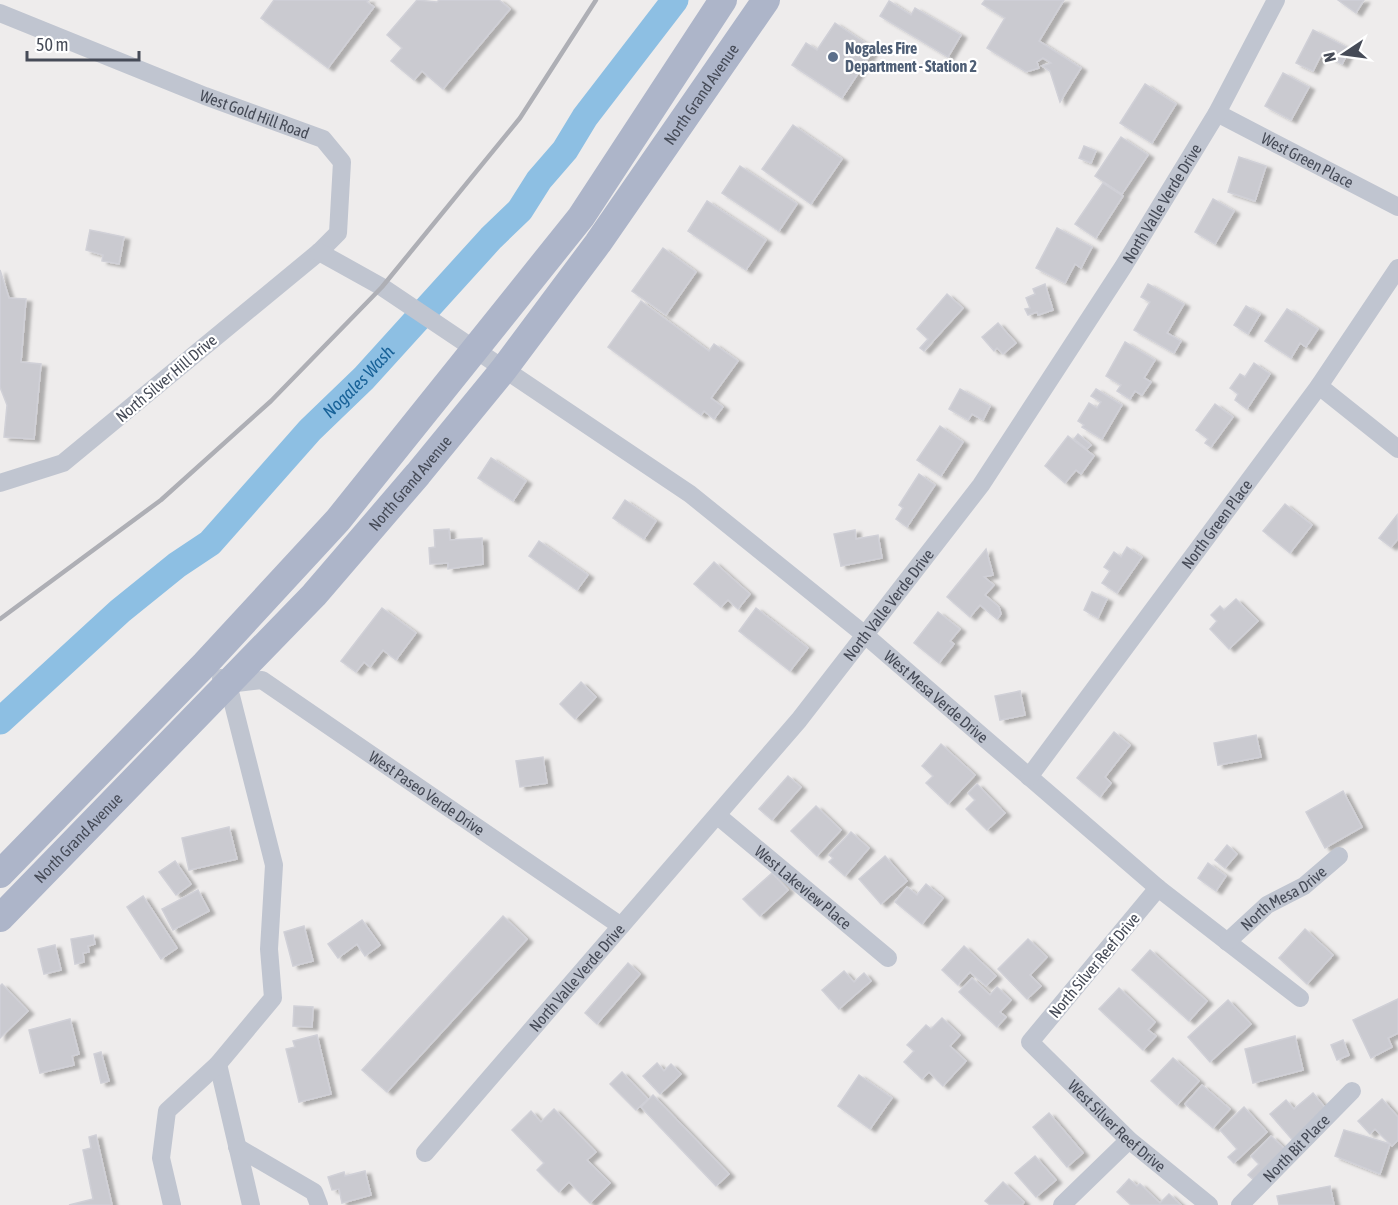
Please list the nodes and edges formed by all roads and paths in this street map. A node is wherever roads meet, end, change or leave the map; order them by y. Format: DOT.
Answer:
graph roads {
  1 [pos="723,0"];
  2 [pos="766,0"];
  3 [pos="1276,0"];
  4 [pos="0,13"];
  5 [pos="1217,113"];
  6 [pos="1398,207"];
  7 [pos="319,252"];
  8 [pos="1398,268"];
  9 [pos="476,349"];
  10 [pos="504,369"];
  11 [pos="1319,386"];
  12 [pos="1398,449"];
  13 [pos="0,483"];
  14 [pos="866,635"];
  15 [pos="205,664"];
  16 [pos="228,684"];
  17 [pos="1029,777"];
  18 [pos="718,816"];
  19 [pos="1339,856"];
  20 [pos="0,874"];
  21 [pos="1158,888"];
  22 [pos="0,918"];
  23 [pos="621,926"];
  24 [pos="1227,942"];
  25 [pos="888,958"];
  26 [pos="1300,998"];
  27 [pos="1030,1042"];
  28 [pos="218,1064"];
  29 [pos="1352,1091"];
  30 [pos="1129,1140"];
  31 [pos="237,1147"];
  32 [pos="425,1153"];
  33 [pos="172,1205"];
  34 [pos="251,1205"];
  35 [pos="319,1205"];
  36 [pos="1062,1205"];
  37 [pos="1209,1205"];
  38 [pos="1240,1205"];
  1 -- 9 [label="main road, North Grand Avenue"];
  2 -- 10 [label="main road, North Grand Avenue"];
  3 -- 5 [label="street, North Valle Verde Drive"];
  4 -- 7 [label="street, West Gold Hill Road"];
  5 -- 6 [label="street, West Green Place"];
  5 -- 14 [label="street, North Valle Verde Drive"];
  7 -- 9 [label="street"];
  7 -- 13 [label="street, North Silver Hill Drive"];
  8 -- 11 [label="street, North Green Place"];
  9 -- 10 [label="street"];
  9 -- 15 [label="main road, North Grand Avenue"];
  10 -- 14 [label="street, West Mesa Verde Drive"];
  10 -- 16 [label="main road, North Grand Avenue"];
  11 -- 12 [label="street"];
  11 -- 17 [label="street, North Green Place"];
  14 -- 17 [label="street, West Mesa Verde Drive"];
  14 -- 18 [label="street, North Valle Verde Drive"];
  15 -- 16 [label="street"];
  15 -- 20 [label="main road, North Grand Avenue"];
  16 -- 22 [label="main road, North Grand Avenue"];
  16 -- 23 [label="street, West Paseo Verde Drive"];
  16 -- 28 [label="street"];
  17 -- 21 [label="street, West Mesa Verde Drive"];
  18 -- 23 [label="street, North Valle Verde Drive"];
  18 -- 25 [label="street, West Lakeview Place"];
  19 -- 24 [label="street, North Mesa Drive"];
  21 -- 24 [label="street, West Mesa Verde Drive"];
  21 -- 27 [label="street, North Silver Reef Drive"];
  23 -- 32 [label="street, North Valle Verde Drive"];
  24 -- 26 [label="street, West Mesa Verde Drive"];
  27 -- 30 [label="street, West Silver Reef Drive"];
  28 -- 31 [label="street"];
  28 -- 33 [label="street"];
  29 -- 38 [label="street, North Bit Place"];
  30 -- 36 [label="street"];
  30 -- 37 [label="street, West Silver Reef Drive"];
  31 -- 34 [label="street"];
  31 -- 35 [label="street"];
}
